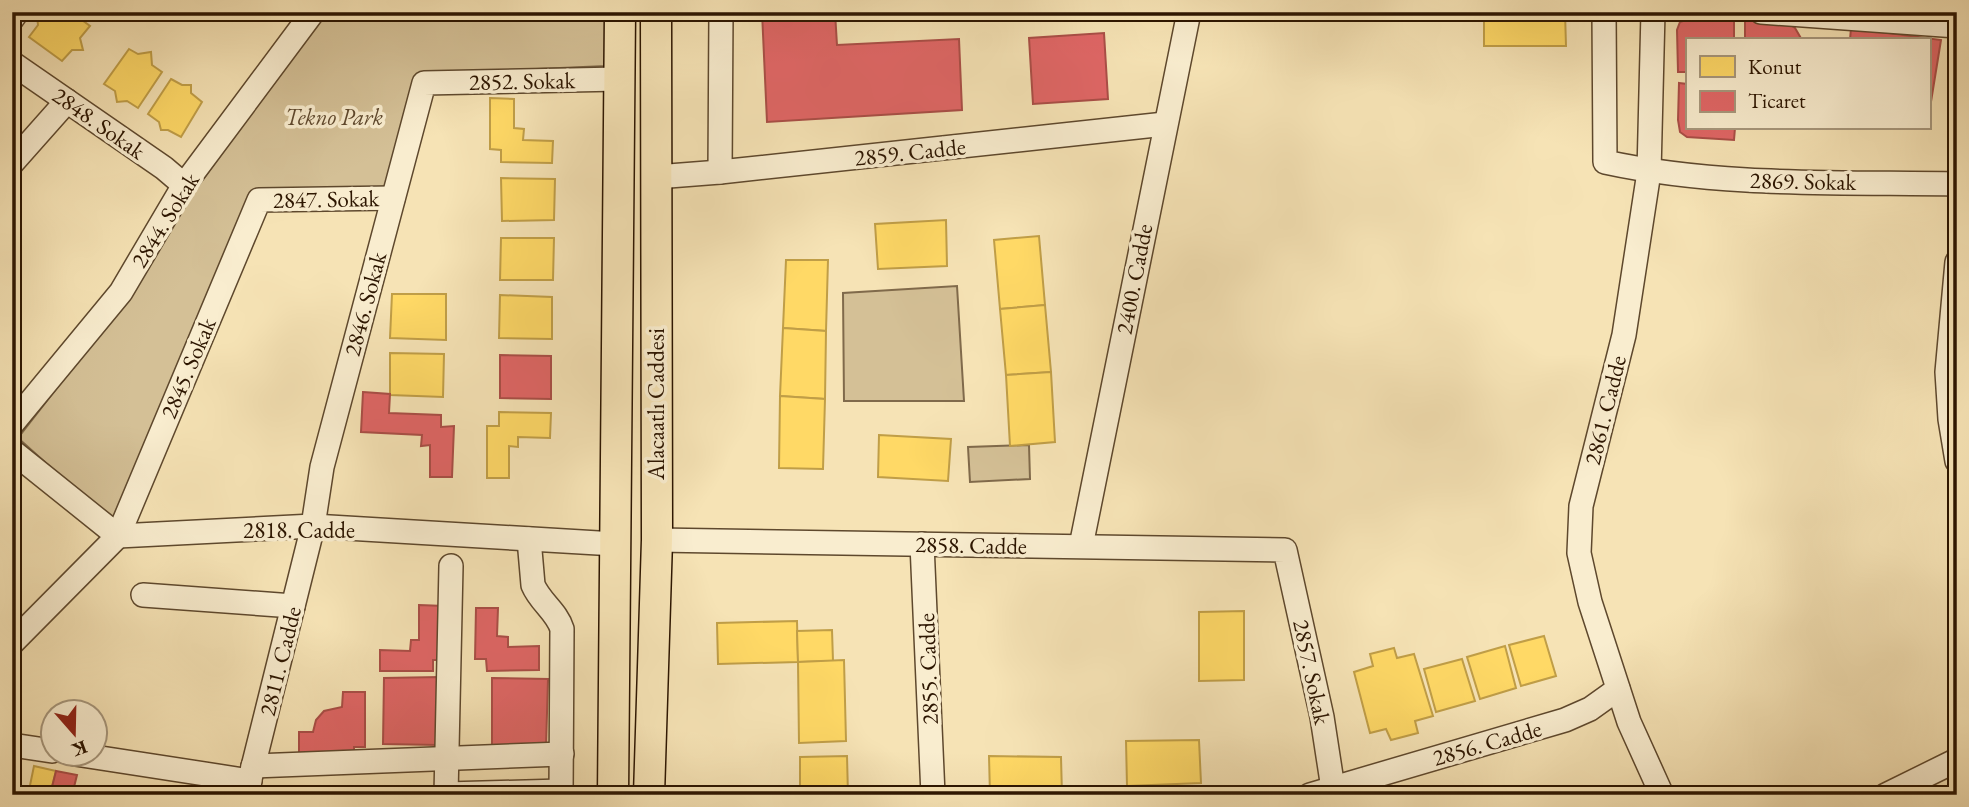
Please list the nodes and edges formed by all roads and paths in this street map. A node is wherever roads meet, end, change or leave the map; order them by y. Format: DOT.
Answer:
graph roads {
  1 [pos="17,12"];
  2 [pos="313,12"];
  3 [pos="620,12"];
  4 [pos="656,12"];
  5 [pos="721,12"];
  6 [pos="1189,12"];
  7 [pos="1604,12"];
  8 [pos="1653,12"];
  9 [pos="1761,12"];
  10 [pos="12,19"];
  11 [pos="1957,26"];
  12 [pos="12,63"];
  13 [pos="620,79"];
  14 [pos="424,83"];
  15 [pos="68,101"];
  16 [pos="1165,124"];
  17 [pos="12,163"];
  18 [pos="720,172"];
  19 [pos="1650,172"];
  20 [pos="656,177"];
  21 [pos="1957,184"];
  22 [pos="184,185"];
  23 [pos="393,198"];
  24 [pos="259,200"];
  25 [pos="1957,262"];
  26 [pos="12,424"];
  27 [pos="12,452"];
  28 [pos="1957,461"];
  29 [pos="313,526"];
  30 [pos="118,536"];
  31 [pos="529,539"];
  32 [pos="657,540"];
  33 [pos="615,544"];
  34 [pos="922,544"];
  35 [pos="1081,547"];
  36 [pos="1285,550"];
  37 [pos="451,566"];
  38 [pos="143,594"];
  39 [pos="293,606"];
  40 [pos="12,643"];
  41 [pos="1618,690"];
  42 [pos="12,745"];
  43 [pos="38,749"];
  44 [pos="562,754"];
  45 [pos="482,757"];
  46 [pos="108,759"];
  47 [pos="447,759"];
  48 [pos="1957,760"];
  49 [pos="250,780"];
  50 [pos="1333,791"];
  51 [pos="482,793"];
  52 [pos="561,793"];
  53 [pos="446,794"];
  54 [pos="613,795"];
  55 [pos="649,795"];
  56 [pos="933,795"];
  57 [pos="1310,795"];
  58 [pos="1662,795"];
  59 [pos="1886,795"];
  1 -- 10 [label="street"];
  2 -- 22 [label="street, 2844. Sokak"];
  3 -- 13 [label="main road, Alacaatlı Caddesi"];
  4 -- 20 [label="main road, Alacaatlı Caddesi"];
  5 -- 18 [label="street"];
  6 -- 16 [label="street, 2400. Cadde"];
  7 -- 19 [label="street, 2869. Sokak"];
  8 -- 19 [label="street, 2861. Cadde"];
  9 -- 11 [label="street"];
  12 -- 15 [label="street, 2848. Sokak"];
  13 -- 14 [label="street, 2852. Sokak"];
  13 -- 33 [label="main road, Alacaatlı Caddesi"];
  14 -- 23 [label="street, 2846. Sokak"];
  15 -- 17 [label="street"];
  15 -- 22 [label="street, 2848. Sokak"];
  16 -- 18 [label="street, 2859. Cadde"];
  16 -- 35 [label="street, 2400. Cadde"];
  18 -- 20 [label="street, 2859. Cadde"];
  19 -- 21 [label="street, 2869. Sokak"];
  19 -- 41 [label="street, 2861. Cadde"];
  20 -- 32 [label="main road, Alacaatlı Caddesi"];
  22 -- 26 [label="street, 2844. Sokak"];
  23 -- 24 [label="street, 2847. Sokak"];
  23 -- 29 [label="street, 2846. Sokak"];
  24 -- 30 [label="street, 2845. Sokak"];
  25 -- 28 [label="street"];
  27 -- 30 [label="street"];
  29 -- 30 [label="street, 2818. Cadde"];
  29 -- 31 [label="street, 2818. Cadde"];
  29 -- 39 [label="street, 2811. Cadde"];
  30 -- 40 [label="street"];
  31 -- 33 [label="street, 2818. Cadde"];
  31 -- 44 [label="street"];
  32 -- 34 [label="street, 2858. Cadde"];
  32 -- 55 [label="main road, Alacaatlı Caddesi"];
  33 -- 54 [label="main road, Alacaatlı Caddesi"];
  34 -- 35 [label="street, 2858. Cadde"];
  34 -- 56 [label="street, 2855. Cadde"];
  35 -- 36 [label="street, 2858. Cadde"];
  36 -- 50 [label="street, 2857. Sokak"];
  37 -- 47 [label="street"];
  38 -- 39 [label="street"];
  39 -- 49 [label="street, 2811. Cadde"];
  41 -- 50 [label="street, 2856. Cadde"];
  41 -- 58 [label="street, 2861. Cadde"];
  42 -- 43 [label="street"];
  44 -- 45 [label="street"];
  44 -- 52 [label="street"];
  45 -- 47 [label="street"];
  45 -- 51 [label="street"];
  46 -- 49 [label="street"];
  47 -- 49 [label="street"];
  47 -- 53 [label="street"];
  48 -- 59 [label="street"];
  50 -- 57 [label="street, 2856. Cadde"];
  51 -- 52 [label="street"];
  51 -- 53 [label="street"];
}
